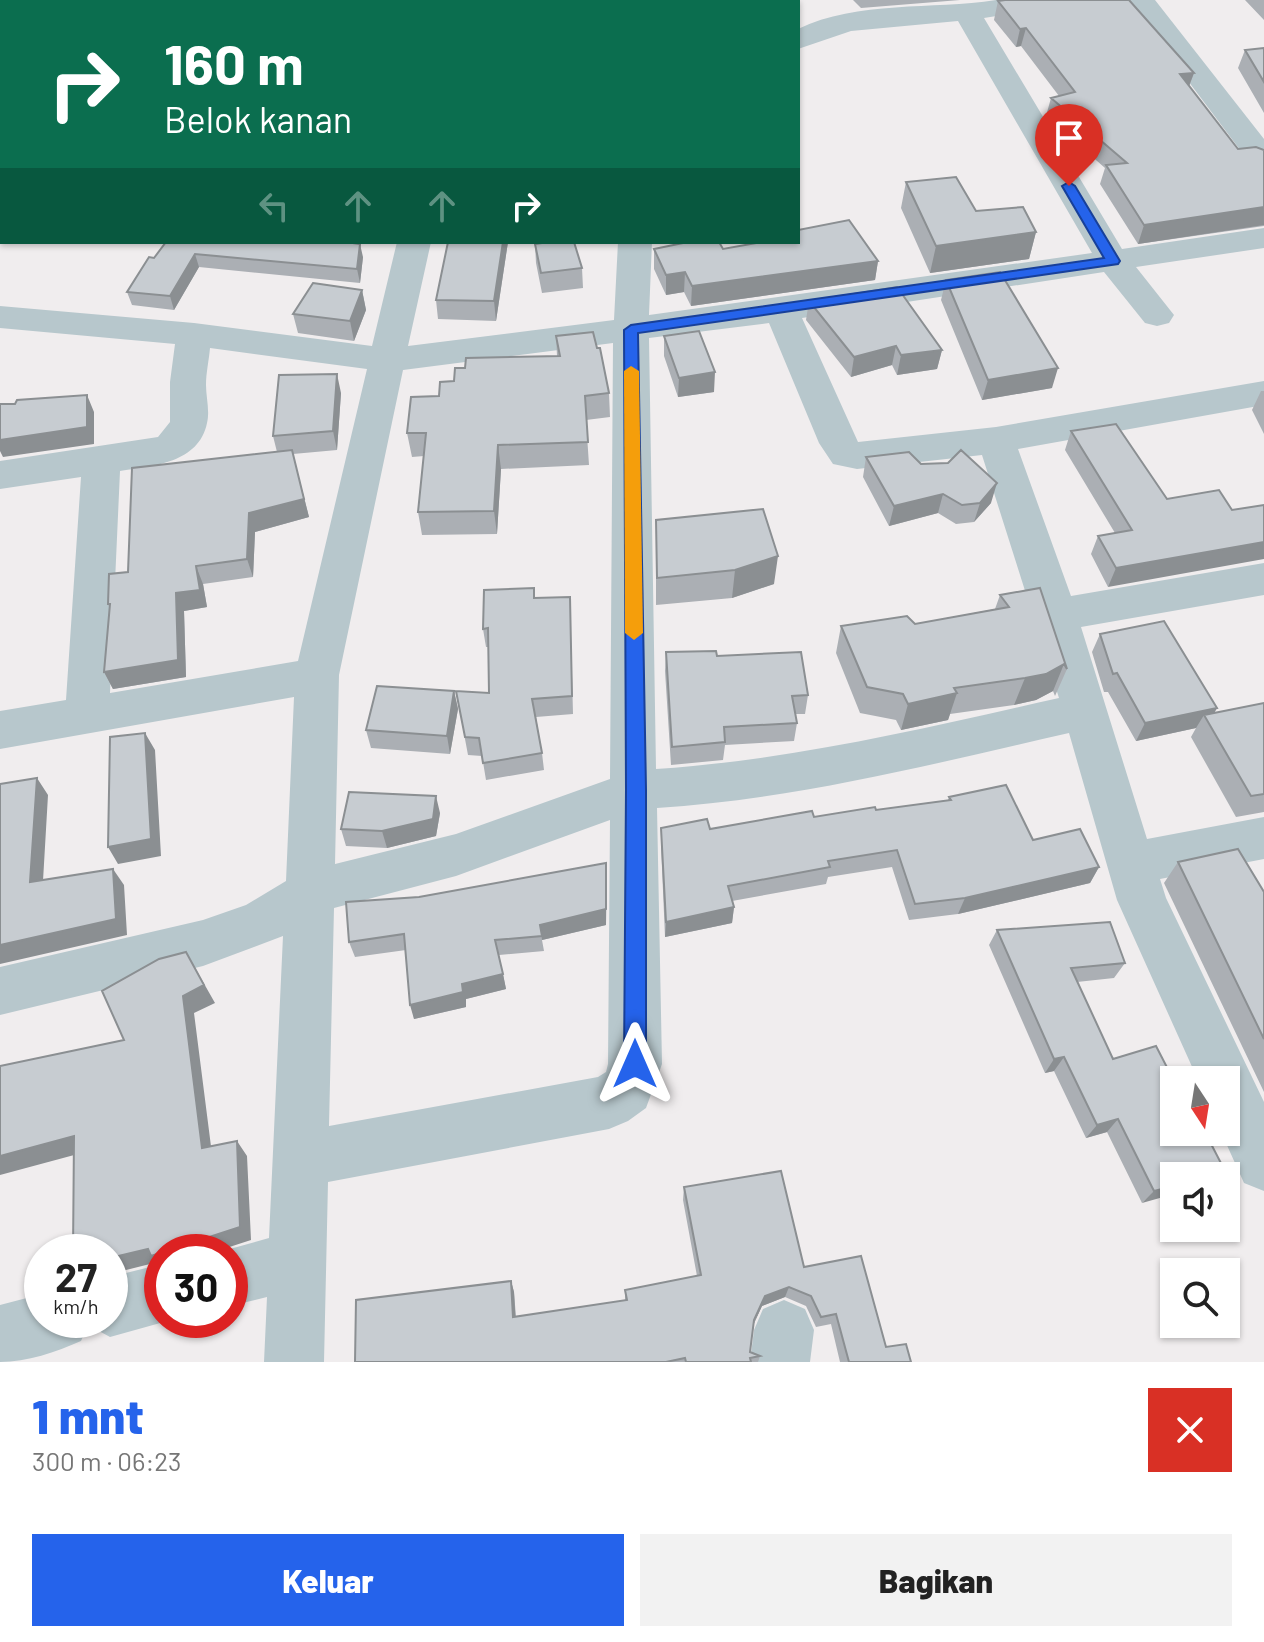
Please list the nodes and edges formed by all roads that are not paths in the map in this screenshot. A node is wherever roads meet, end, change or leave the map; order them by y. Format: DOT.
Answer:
graph roads {
  1 [pos="1047,0"];
  2 [pos="1141,0"];
  3 [pos="966,12"];
  4 [pos="800,40"];
  5 [pos="1264,160"];
  6 [pos="1264,238"];
  7 [pos="414,244"];
  8 [pos="635,244"];
  9 [pos="1113,261"];
  10 [pos="781,310"];
  11 [pos="1157,315"];
  12 [pos="0,317"];
  13 [pos="631,330"];
  14 [pos="194,334"];
  15 [pos="387,360"];
  16 [pos="1264,393"];
  17 [pos="996,440"];
  18 [pos="101,462"];
  19 [pos="0,475"];
  20 [pos="1264,579"];
  21 [pos="1056,615"];
  22 [pos="317,675"];
  23 [pos="1084,711"];
  24 [pos="87,714"];
  25 [pos="0,730"];
  26 [pos="636,790"];
  27 [pos="1264,838"];
  28 [pos="1132,863"];
  29 [pos="310,892"];
  30 [pos="0,991"];
  31 [pos="1219,1066"];
  32 [pos="1240,1111"];
  33 [pos="303,1159"];
  34 [pos="1264,1163"];
  35 [pos="296,1260"];
  36 [pos="248,1272"];
  37 [pos="24,1329"];
  38 [pos="0,1335"];
  39 [pos="294,1362"];
  1 -- 3 [label="street"];
  2 -- 5 [label="street"];
  3 -- 4 [label="street"];
  3 -- 9 [label="street"];
  6 -- 9 [label="street"];
  7 -- 15 [label="street"];
  8 -- 13 [label="street"];
  9 -- 10 [label="street"];
  9 -- 11 [label="street"];
  10 -- 13 [label="street"];
  10 -- 17 [label="street"];
  12 -- 14 [label="street"];
  13 -- 15 [label="street"];
  13 -- 26 [label="street"];
  14 -- 15 [label="street"];
  14 -- 18 [label="street"];
  15 -- 22 [label="street"];
  16 -- 17 [label="street"];
  17 -- 21 [label="street"];
  18 -- 19 [label="street"];
  18 -- 24 [label="street"];
  20 -- 21 [label="street"];
  21 -- 23 [label="street"];
  22 -- 24 [label="street"];
  22 -- 29 [label="street"];
  23 -- 26 [label="street"];
  23 -- 28 [label="street"];
  24 -- 25 [label="street"];
  26 -- 29 [label="street"];
  26 -- 33 [label="street"];
  27 -- 28 [label="street"];
  28 -- 31 [label="street"];
  29 -- 30 [label="street"];
  29 -- 33 [label="street"];
  32 -- 34 [label="street"];
  33 -- 35 [label="street"];
  35 -- 36 [label="street"];
  35 -- 39 [label="street"];
  37 -- 38 [label="street"];
}
